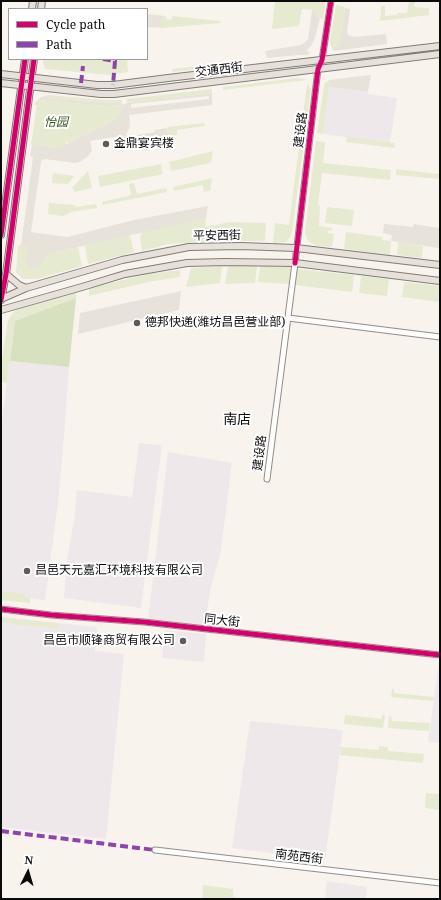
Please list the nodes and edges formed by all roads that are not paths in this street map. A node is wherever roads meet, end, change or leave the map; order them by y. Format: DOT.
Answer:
graph roads {
  1 [pos="331,1"];
  2 [pos="440,46"];
  3 [pos="440,54"];
  4 [pos="25,60"];
  5 [pos="34,60"];
  6 [pos="322,60"];
  7 [pos="318,69"];
  8 [pos="1,74"];
  9 [pos="23,77"];
  10 [pos="32,78"];
  11 [pos="1,83"];
  12 [pos="22,85"];
  13 [pos="31,86"];
  14 [pos="1,236"];
  15 [pos="296,248"];
  16 [pos="295,263"];
  17 [pos="440,265"];
  18 [pos="6,274"];
  19 [pos="440,281"];
  20 [pos="26,288"];
  21 [pos="1,299"];
  22 [pos="1,310"];
  23 [pos="288,318"];
  24 [pos="440,337"];
  25 [pos="267,479"];
  26 [pos="1,610"];
  27 [pos="440,655"];
  28 [pos="156,850"];
  29 [pos="440,883"];
  1 -- 6 [label="street, 建设路"];
  2 -- 6 [label="main road, 交通西街"];
  3 -- 7 [label="main road, 交通西街"];
  4 -- 9 [label="main road"];
  5 -- 10 [label="main road"];
  6 -- 7 [label="street, 建设路"];
  6 -- 10 [label="main road, 交通西街"];
  7 -- 13 [label="main road, 交通西街"];
  7 -- 15 [label="street, 建设路"];
  8 -- 9 [label="main road, 交通西街"];
  9 -- 10 [label="main road, 交通西街"];
  9 -- 12 [label="main road"];
  10 -- 13 [label="main road"];
  11 -- 12 [label="main road, 交通西街"];
  12 -- 13 [label="main road, 交通西街"];
  12 -- 14 [label="main road"];
  13 -- 18 [label="main road"];
  15 -- 16 [label="street, 建设路"];
  15 -- 17 [label="main road, 平安西街"];
  15 -- 20 [label="main road, 平安西街"];
  16 -- 19 [label="main road"];
  16 -- 22 [label="main road"];
  16 -- 23 [label="street, 建设路"];
  18 -- 20 [label="main road"];
  18 -- 21 [label="main road"];
  20 -- 21 [label="main road, 平安西街"];
  23 -- 24 [label="street"];
  23 -- 25 [label="street, 建设路"];
  26 -- 27 [label="street, 同大街"];
  28 -- 29 [label="street, 南苑西街"];
}
